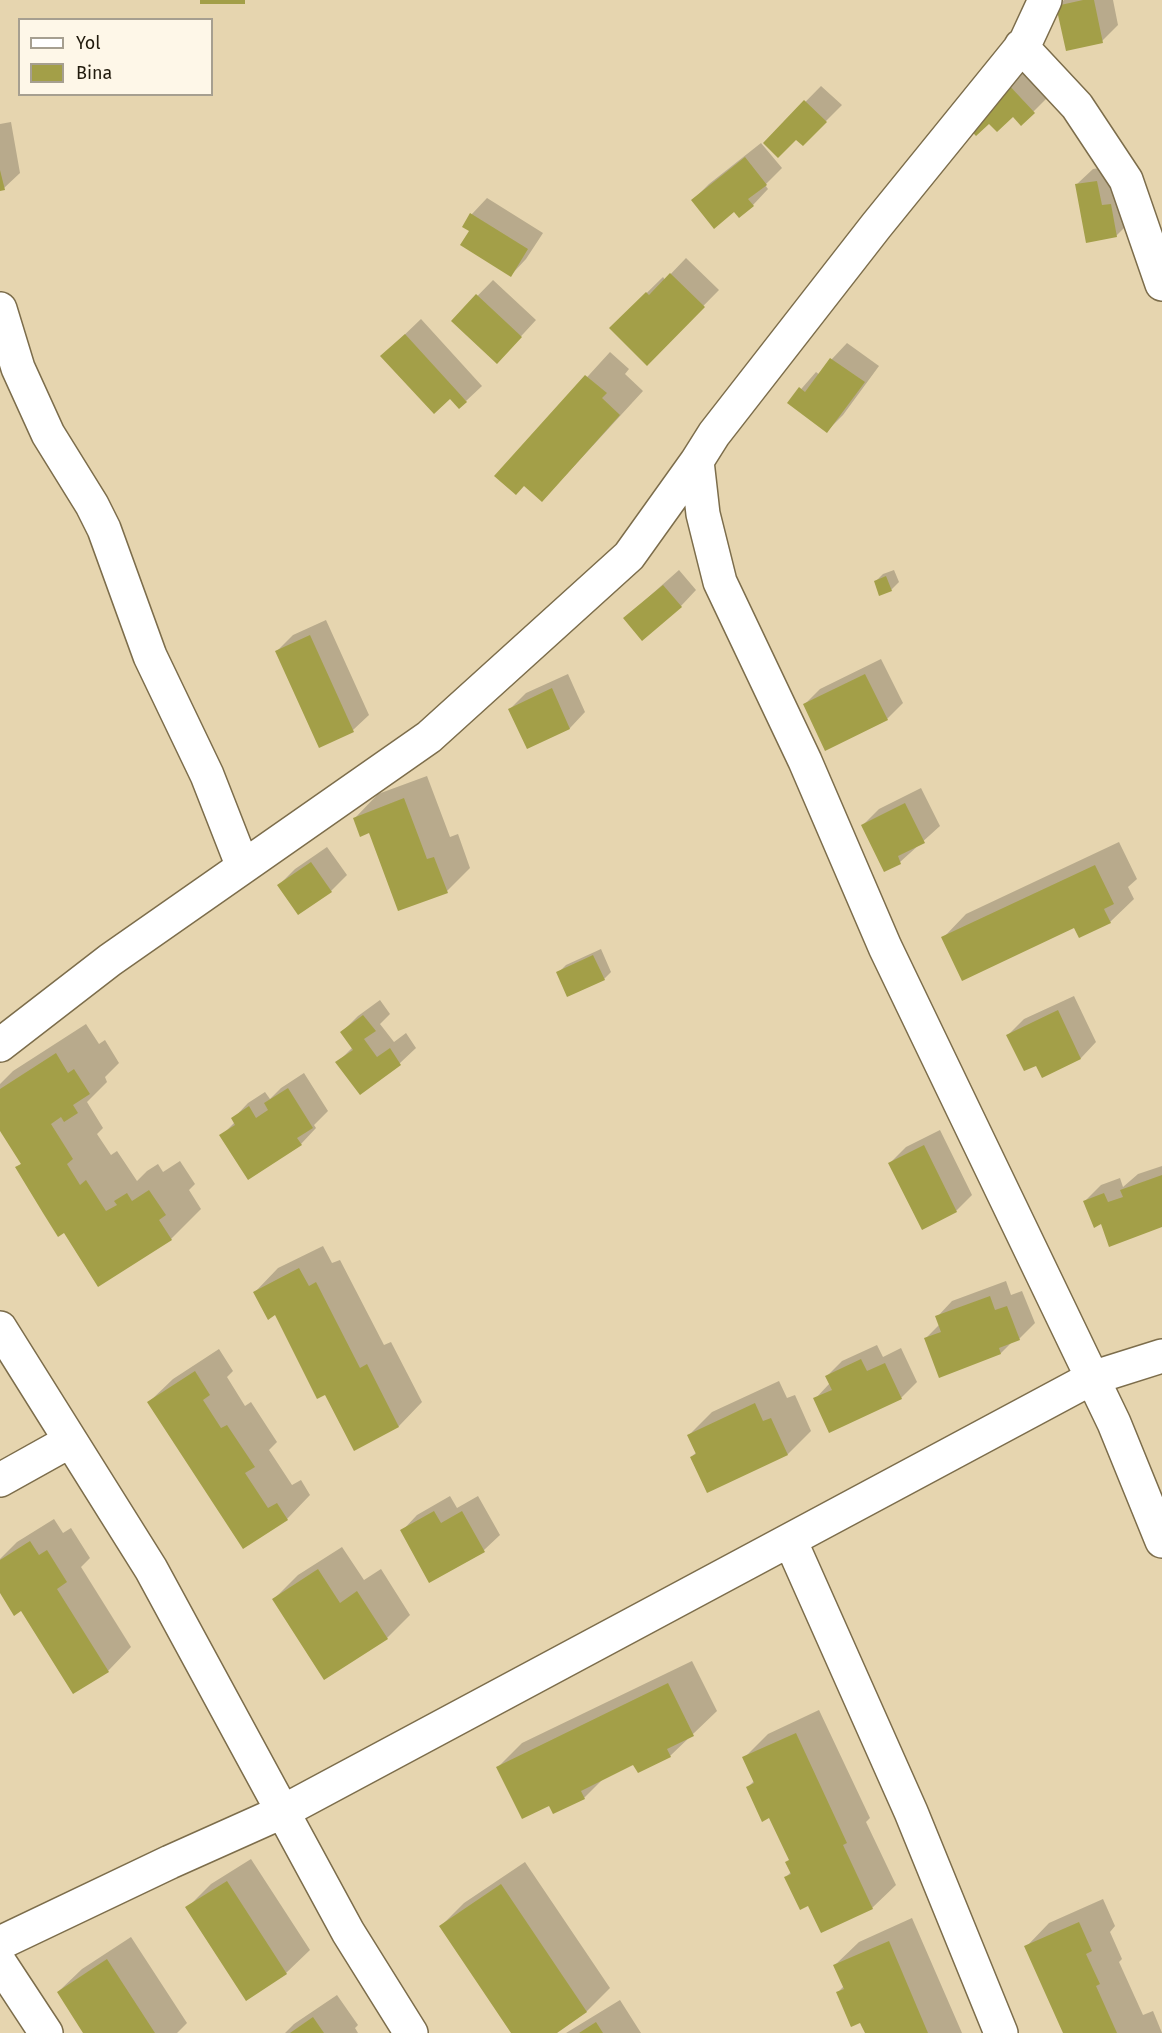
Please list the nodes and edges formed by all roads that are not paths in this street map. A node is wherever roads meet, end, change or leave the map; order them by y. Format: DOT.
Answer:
graph roads {
  1 [pos="1045,0"];
  2 [pos="1022,46"];
  3 [pos="1162,284"];
  4 [pos="0,309"];
  5 [pos="697,461"];
  6 [pos="243,867"];
  7 [pos="0,1045"];
  8 [pos="0,1328"];
  9 [pos="1162,1356"];
  10 [pos="1092,1378"];
  11 [pos="70,1441"];
  12 [pos="0,1480"];
  13 [pos="790,1540"];
  14 [pos="1162,1541"];
  15 [pos="284,1811"];
  16 [pos="0,1943"];
  17 [pos="0,1963"];
  18 [pos="46,2033"];
  19 [pos="411,2033"];
  20 [pos="1001,2033"];
  1 -- 2 [label="street"];
  2 -- 3 [label="street"];
  2 -- 5 [label="street"];
  4 -- 6 [label="street"];
  5 -- 6 [label="street"];
  5 -- 10 [label="street"];
  6 -- 7 [label="street"];
  8 -- 11 [label="street"];
  9 -- 10 [label="street"];
  10 -- 13 [label="street"];
  10 -- 14 [label="street"];
  11 -- 12 [label="street"];
  11 -- 15 [label="street"];
  13 -- 15 [label="street"];
  13 -- 20 [label="street"];
  15 -- 16 [label="street"];
  15 -- 19 [label="street"];
  17 -- 18 [label="street"];
}
